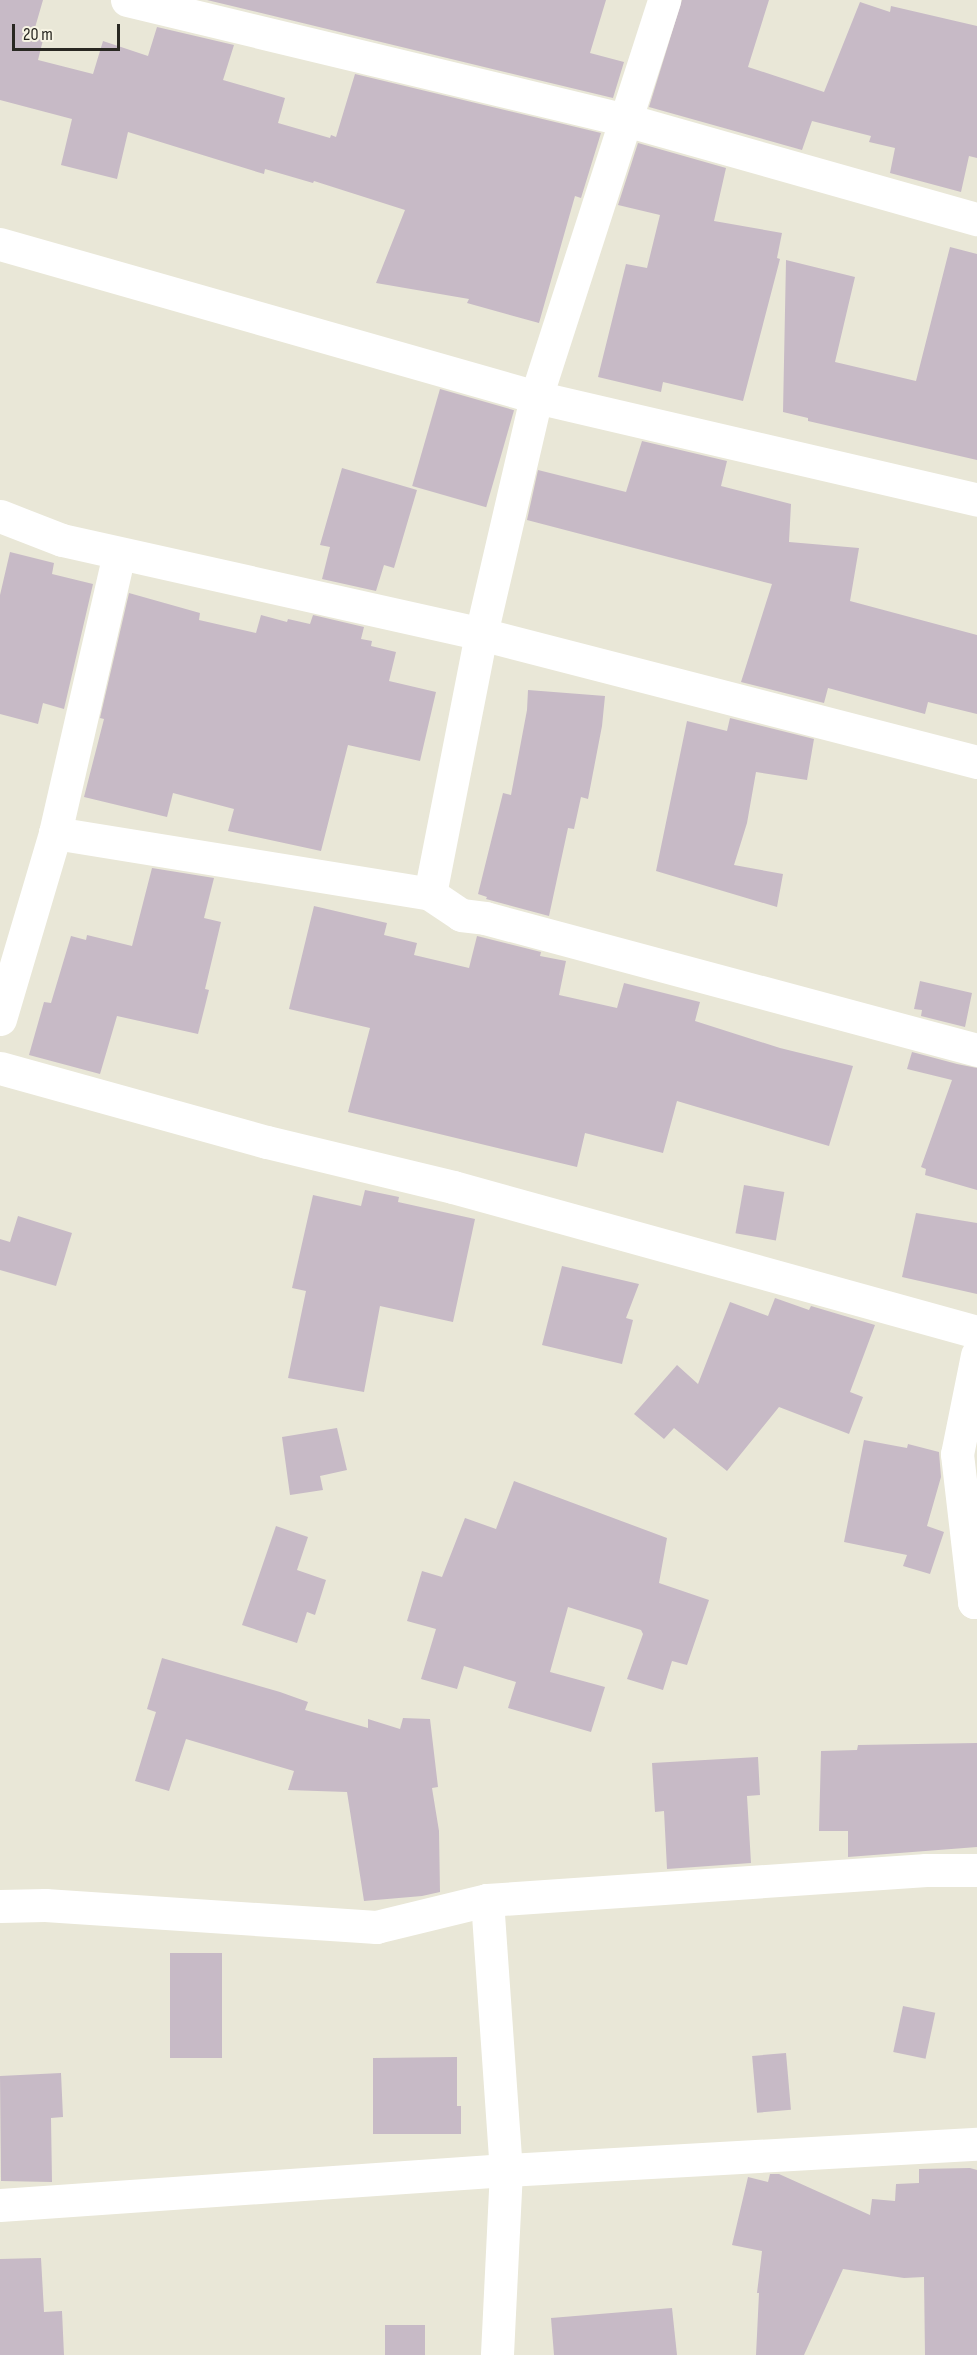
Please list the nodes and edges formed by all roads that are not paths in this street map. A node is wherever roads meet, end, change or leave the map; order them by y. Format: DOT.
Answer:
graph roads {
  1 [pos="127,0"];
  2 [pos="664,0"];
  3 [pos="626,120"];
  4 [pos="977,219"];
  5 [pos="0,244"];
  6 [pos="536,397"];
  7 [pos="977,500"];
  8 [pos="0,516"];
  9 [pos="119,554"];
  10 [pos="481,634"];
  11 [pos="977,762"];
  12 [pos="56,833"];
  13 [pos="429,894"];
  14 [pos="0,1019"];
  15 [pos="977,1050"];
  16 [pos="0,1068"];
  17 [pos="977,1332"];
  18 [pos="977,1355"];
  19 [pos="977,1602"];
  20 [pos="977,1870"];
  21 [pos="487,1900"];
  22 [pos="0,1906"];
  23 [pos="977,2144"];
  24 [pos="506,2170"];
  25 [pos="0,2205"];
  26 [pos="497,2355"];
  1 -- 3 [label="street"];
  2 -- 3 [label="street"];
  3 -- 4 [label="street"];
  3 -- 6 [label="street"];
  5 -- 6 [label="street"];
  6 -- 7 [label="street"];
  6 -- 10 [label="street"];
  8 -- 9 [label="street"];
  9 -- 10 [label="street"];
  9 -- 12 [label="street"];
  10 -- 11 [label="street"];
  10 -- 13 [label="street"];
  12 -- 13 [label="street"];
  12 -- 14 [label="street"];
  13 -- 15 [label="street"];
  16 -- 17 [label="street"];
  18 -- 19 [label="street"];
  20 -- 21 [label="street"];
  21 -- 22 [label="street"];
  21 -- 24 [label="street"];
  23 -- 24 [label="street"];
  24 -- 25 [label="street"];
  24 -- 26 [label="street"];
}
